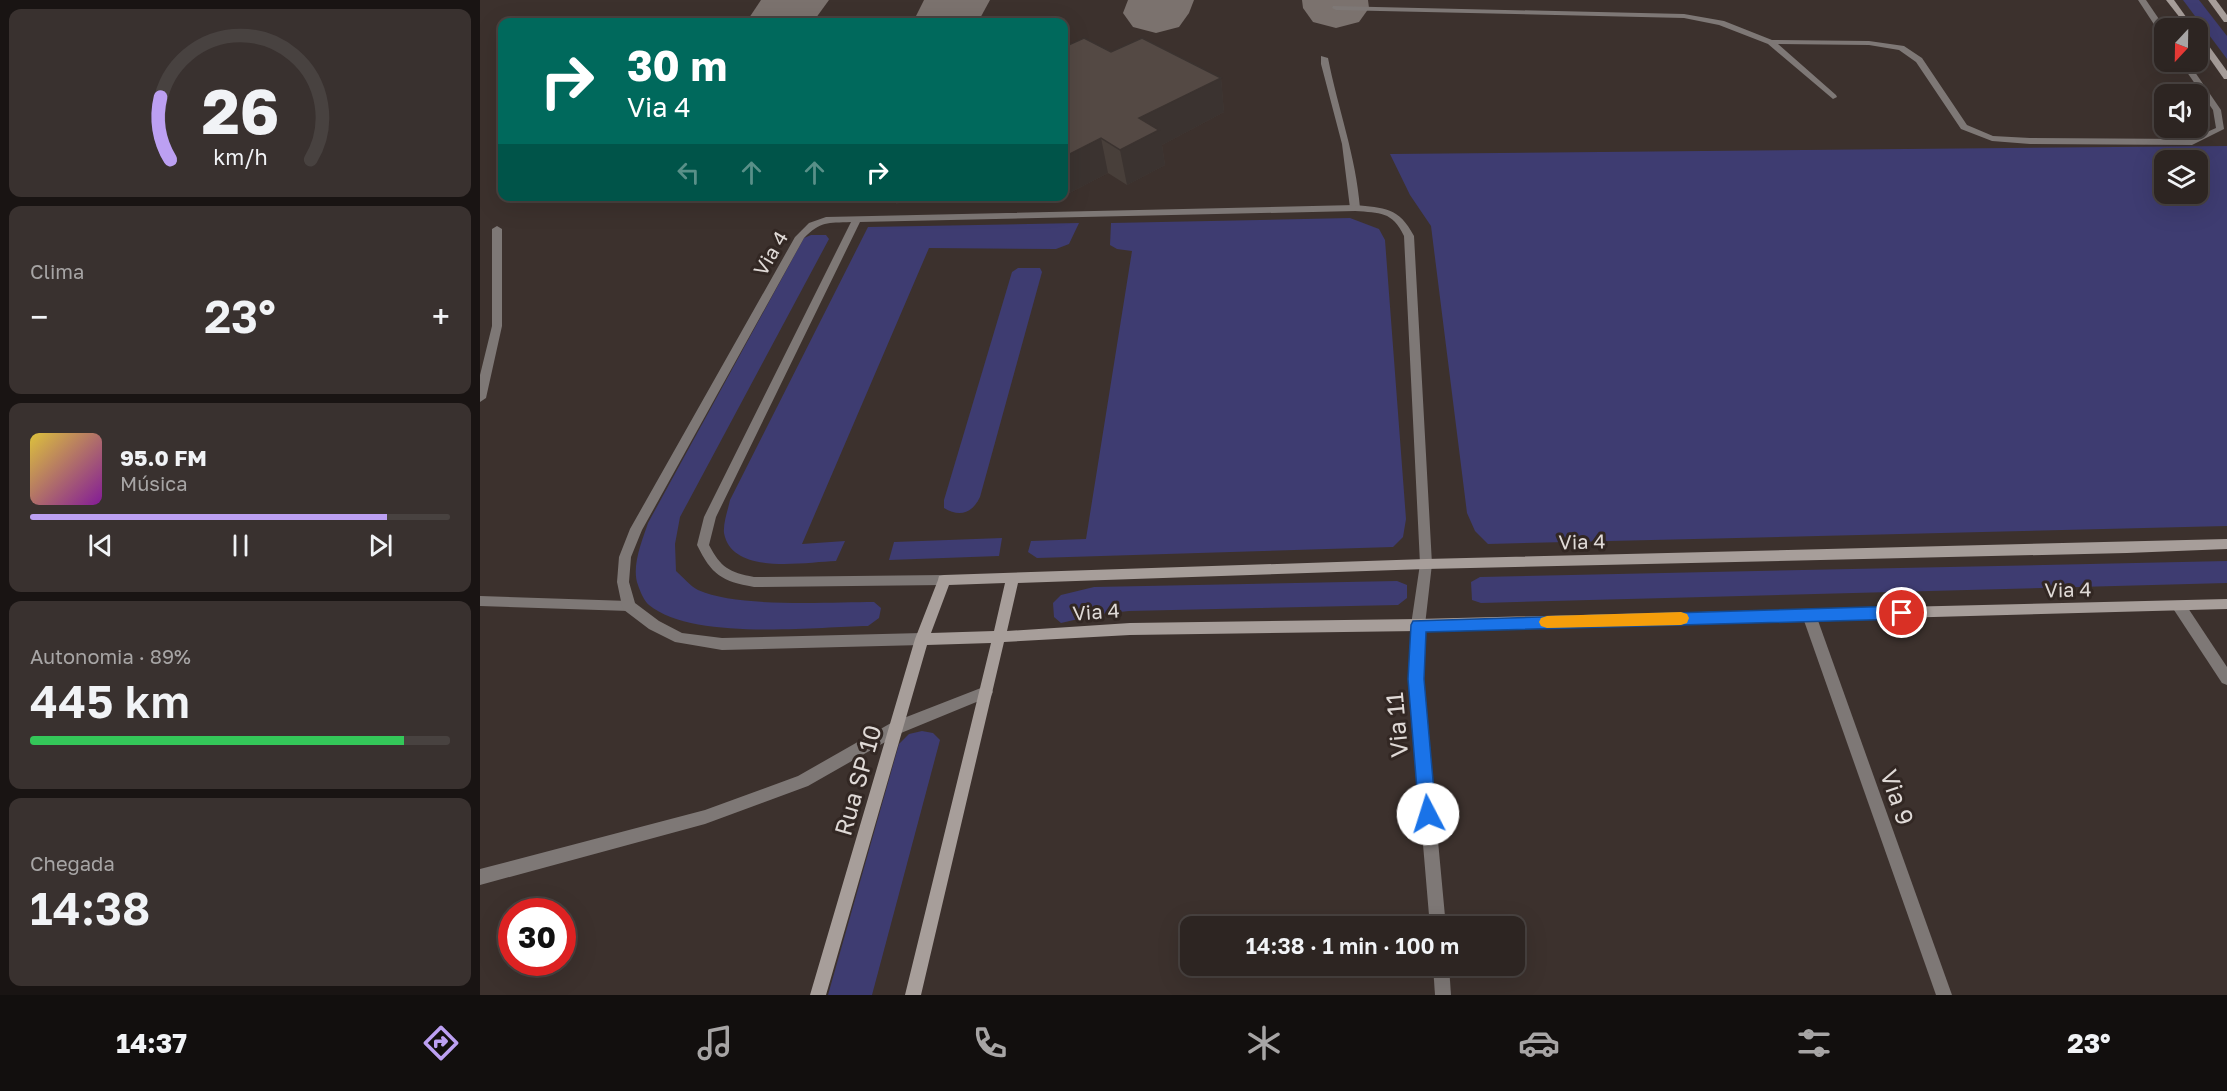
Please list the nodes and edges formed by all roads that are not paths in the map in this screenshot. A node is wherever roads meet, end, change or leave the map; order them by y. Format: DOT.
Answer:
graph roads {
  1 [pos="2142,0"];
  2 [pos="2170,0"];
  3 [pos="2212,0"];
  4 [pos="1336,8"];
  5 [pos="2154,18"];
  6 [pos="2184,18"];
  7 [pos="2227,20"];
  8 [pos="1771,42"];
  9 [pos="2208,50"];
  10 [pos="1324,58"];
  11 [pos="2191,72"];
  12 [pos="2227,76"];
  13 [pos="1833,97"];
  14 [pos="1355,208"];
  15 [pos="856,219"];
  16 [pos="497,229"];
  17 [pos="480,398"];
  18 [pos="2227,544"];
  19 [pos="1426,564"];
  20 [pos="1013,578"];
  21 [pos="944,580"];
  22 [pos="480,601"];
  23 [pos="2227,604"];
  24 [pos="629,606"];
  25 [pos="2179,606"];
  26 [pos="1809,615"];
  27 [pos="1418,625"];
  28 [pos="1000,637"];
  29 [pos="922,639"];
  30 [pos="2227,679"];
  31 [pos="986,692"];
  32 [pos="896,728"];
  33 [pos="480,877"];
  34 [pos="1436,916"];
  35 [pos="1442,976"];
  36 [pos="818,995"];
  37 [pos="913,995"];
  38 [pos="1443,995"];
  39 [pos="1944,995"];
  1 -- 5 [label="street"];
  2 -- 6 [label="street"];
  3 -- 7 [label="street"];
  4 -- 8 [label="street"];
  8 -- 11 [label="street"];
  8 -- 13 [label="street"];
  9 -- 12 [label="street"];
  10 -- 14 [label="street"];
  14 -- 15 [label="street, Via 11"];
  14 -- 19 [label="street, Via 11"];
  15 -- 21 [label="street, Via 4"];
  15 -- 24 [label="street, Via 4"];
  16 -- 17 [label="street"];
  18 -- 19 [label="street, Via 4"];
  19 -- 20 [label="street, Via 4"];
  19 -- 27 [label="street, Via 11"];
  20 -- 21 [label="street, Via 4"];
  20 -- 28 [label="street"];
  21 -- 29 [label="street, Rua SP 10"];
  22 -- 24 [label="street"];
  23 -- 25 [label="street, Via 4"];
  24 -- 29 [label="street, Via 4"];
  25 -- 26 [label="street, Via 4"];
  25 -- 30 [label="street"];
  26 -- 27 [label="street, Via 4"];
  26 -- 39 [label="street, Via 9"];
  27 -- 28 [label="street, Via 4"];
  27 -- 34 [label="street, Via 11"];
  28 -- 29 [label="street, Via 4"];
  28 -- 31 [label="street"];
  29 -- 32 [label="street, Rua SP 10"];
  31 -- 32 [label="street"];
  31 -- 37 [label="street"];
  32 -- 33 [label="street"];
  32 -- 36 [label="street, Rua SP 10"];
  35 -- 38 [label="street"];
}
